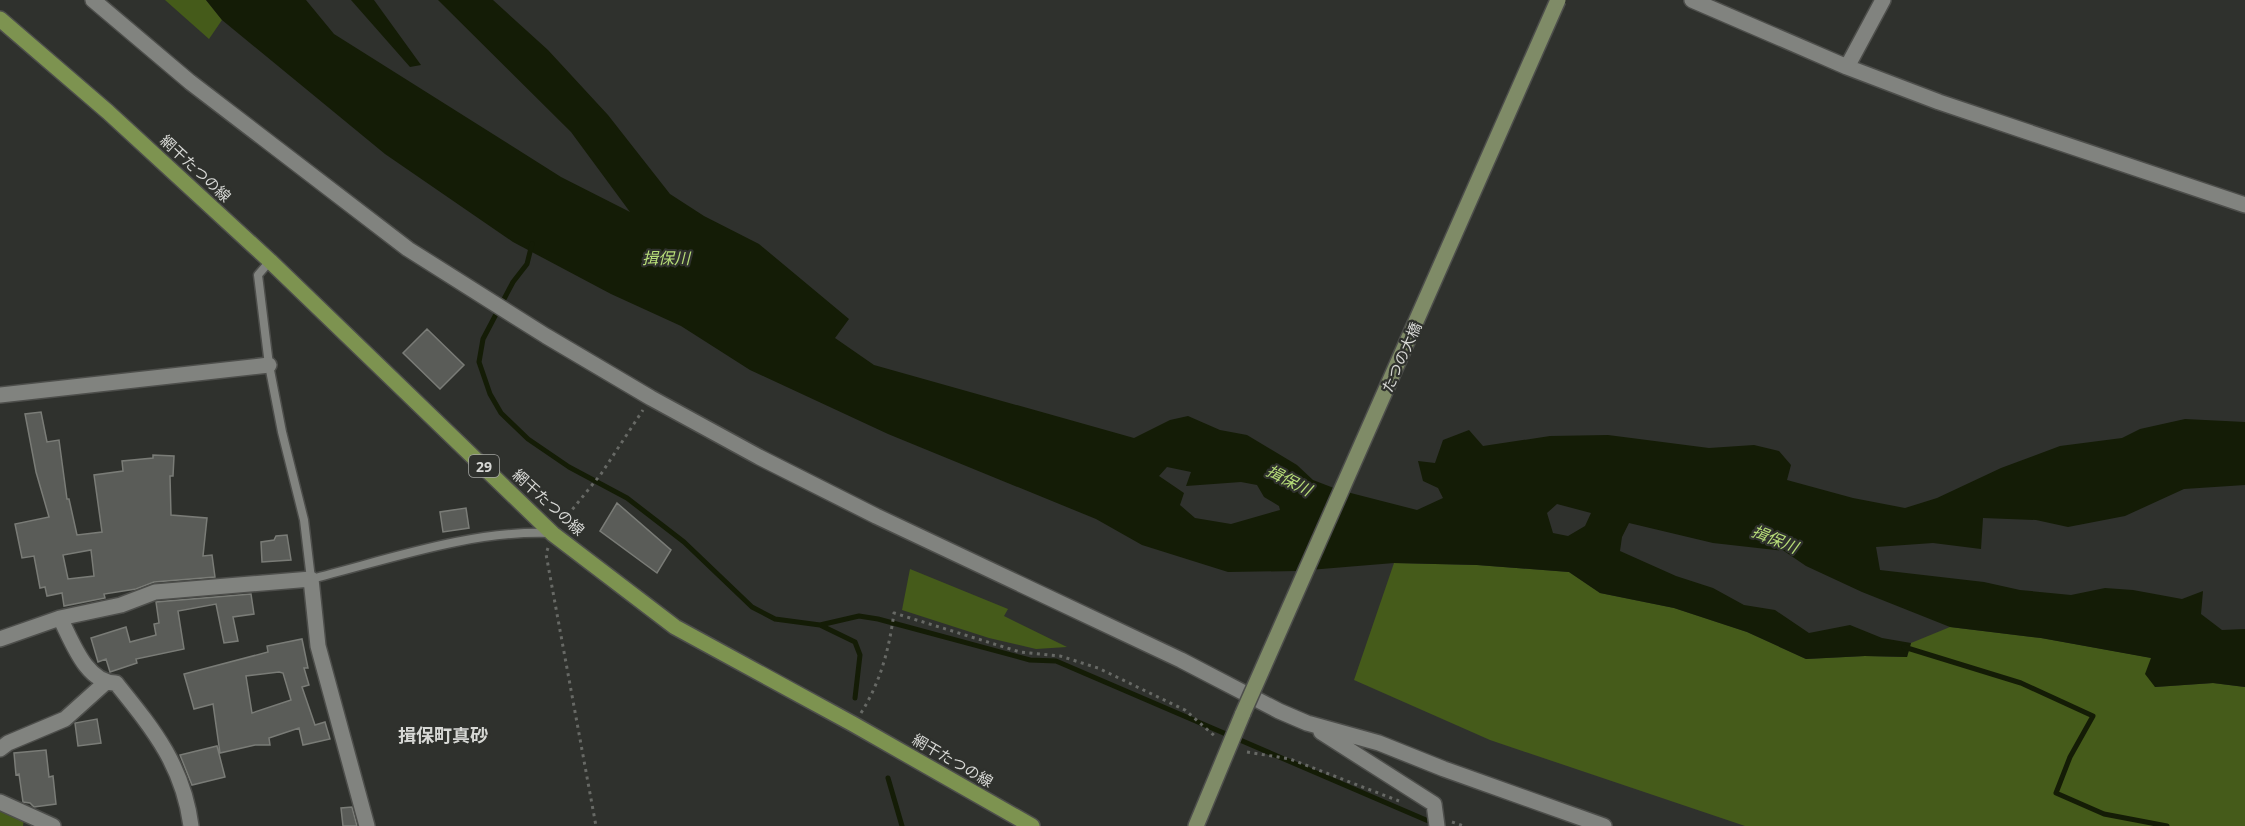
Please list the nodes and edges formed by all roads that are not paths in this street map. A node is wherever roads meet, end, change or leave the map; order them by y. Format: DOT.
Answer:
graph roads {
  1 [pos="93,0"];
  2 [pos="1558,0"];
  3 [pos="1692,0"];
  4 [pos="1883,0"];
  5 [pos="0,19"];
  6 [pos="1847,67"];
  7 [pos="2245,206"];
  8 [pos="270,261"];
  9 [pos="269,364"];
  10 [pos="0,395"];
  11 [pos="553,534"];
  12 [pos="311,579"];
  13 [pos="60,618"];
  14 [pos="0,639"];
  15 [pos="105,683"];
  16 [pos="1307,723"];
  17 [pos="0,749"];
  18 [pos="0,802"];
  19 [pos="1437,821"];
  20 [pos="53,826"];
  21 [pos="191,826"];
  22 [pos="368,826"];
  23 [pos="1032,826"];
  24 [pos="1196,826"];
  25 [pos="1604,826"];
  1 -- 16 [label="street"];
  2 -- 24 [label="street, たつの大橋, bridge"];
  3 -- 6 [label="street"];
  4 -- 6 [label="street"];
  5 -- 8 [label="main road, 網干たつの線 / 29"];
  6 -- 7 [label="street"];
  8 -- 9 [label="lane"];
  8 -- 11 [label="main road, 網干たつの線 / 29"];
  9 -- 10 [label="street"];
  9 -- 12 [label="lane"];
  11 -- 12 [label="lane"];
  11 -- 23 [label="main road, 網干たつの線 / 29"];
  12 -- 13 [label="street"];
  12 -- 22 [label="street"];
  13 -- 14 [label="street"];
  13 -- 15 [label="street"];
  15 -- 17 [label="street"];
  15 -- 21 [label="street"];
  16 -- 19 [label="street"];
  16 -- 25 [label="street"];
  18 -- 20 [label="street"];
}
